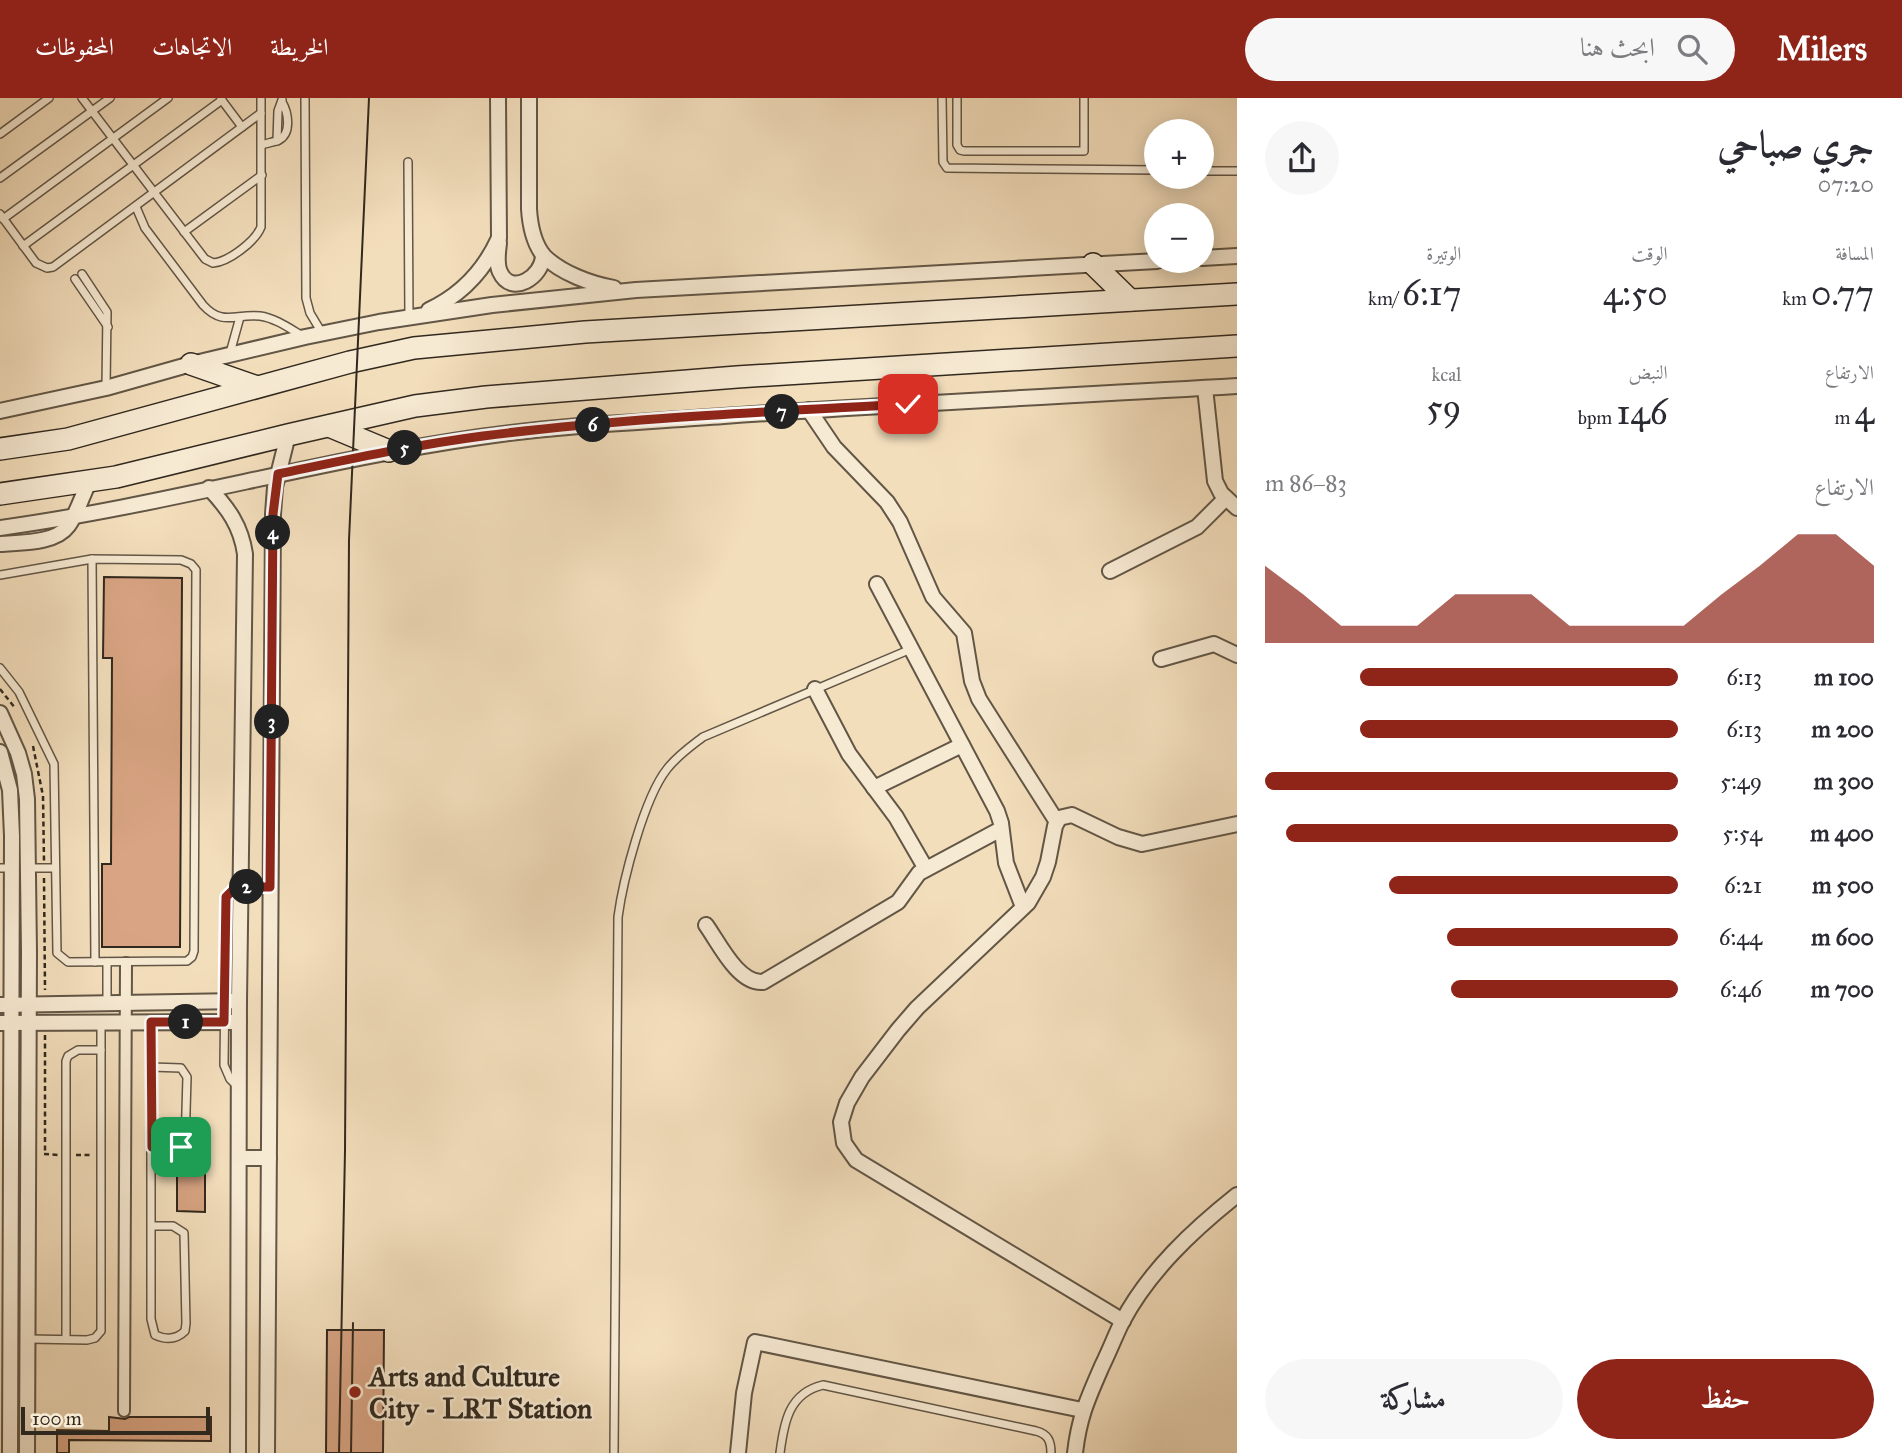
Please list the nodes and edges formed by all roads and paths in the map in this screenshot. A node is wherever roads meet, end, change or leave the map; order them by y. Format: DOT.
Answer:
graph roads {
  1 [pos="50,98"];
  2 [pos="82,98"];
  3 [pos="110,98"];
  4 [pos="168,98"];
  5 [pos="261,98"];
  6 [pos="305,98"];
  7 [pos="498,98"];
  8 [pos="529,98"];
  9 [pos="942,98"];
  10 [pos="957,98"];
  11 [pos="1084,98"];
  12 [pos="221,99"];
  13 [pos="282,100"];
  14 [pos="92,111"];
  15 [pos="261,113"];
  16 [pos="242,127"];
  17 [pos="0,134"];
  18 [pos="113,139"];
  19 [pos="262,145"];
  20 [pos="1084,151"];
  21 [pos="408,162"];
  22 [pos="134,165"];
  23 [pos="1083,169"];
  24 [pos="1144,170"];
  25 [pos="1214,171"];
  26 [pos="1237,171"];
  27 [pos="262,175"];
  28 [pos="0,178"];
  29 [pos="155,193"];
  30 [pos="136,206"];
  31 [pos="2,217"];
  32 [pos="184,232"];
  33 [pos="499,238"];
  34 [pos="23,246"];
  35 [pos="543,255"];
  36 [pos="1237,256"];
  37 [pos="1214,257"];
  38 [pos="1144,262"];
  39 [pos="1093,264"];
  40 [pos="79,276"];
  41 [pos="636,290"];
  42 [pos="1237,294"];
  43 [pos="1129,300"];
  44 [pos="240,317"];
  45 [pos="409,318"];
  46 [pos="323,334"];
  47 [pos="305,337"];
  48 [pos="1237,346"];
  49 [pos="229,355"];
  50 [pos="191,364"];
  51 [pos="1237,386"];
  52 [pos="257,387"];
  53 [pos="106,388"];
  54 [pos="1205,388"];
  55 [pos="809,410"];
  56 [pos="0,411"];
  57 [pos="329,426"];
  58 [pos="288,435"];
  59 [pos="0,449"];
  60 [pos="389,451"];
  61 [pos="278,474"];
  62 [pos="89,481"];
  63 [pos="209,488"];
  64 [pos="0,494"];
  65 [pos="1226,498"];
  66 [pos="1237,508"];
  67 [pos="73,517"];
  68 [pos="0,528"];
  69 [pos="0,544"];
  70 [pos="92,559"];
  71 [pos="1110,571"];
  72 [pos="0,575"];
  73 [pos="877,584"];
  74 [pos="911,648"];
  75 [pos="1237,655"];
  76 [pos="1161,659"];
  77 [pos="0,668"];
  78 [pos="815,690"];
  79 [pos="0,713"];
  80 [pos="962,745"];
  81 [pos="0,752"];
  82 [pos="874,788"];
  83 [pos="1057,821"];
  84 [pos="1237,824"];
  85 [pos="1002,829"];
  86 [pos="6,868"];
  87 [pos="28,868"];
  88 [pos="55,868"];
  89 [pos="926,869"];
  90 [pos="240,887"];
  91 [pos="270,887"];
  92 [pos="1023,907"];
  93 [pos="706,925"];
  94 [pos="95,962"];
  95 [pos="107,962"];
  96 [pos="126,962"];
  97 [pos="232,1001"];
  98 [pos="107,1003"];
  99 [pos="126,1003"];
  100 [pos="6,1004"];
  101 [pos="29,1004"];
  102 [pos="29,1022"];
  103 [pos="101,1022"];
  104 [pos="126,1022"];
  105 [pos="151,1022"];
  106 [pos="232,1022"];
  107 [pos="6,1023"];
  108 [pos="101,1050"];
  109 [pos="151,1067"];
  110 [pos="152,1147"];
  111 [pos="28,1154"];
  112 [pos="66,1155"];
  113 [pos="101,1156"];
  114 [pos="239,1158"];
  115 [pos="269,1158"];
  116 [pos="1237,1195"];
  117 [pos="152,1226"];
  118 [pos="5,1249"];
  119 [pos="1123,1321"];
  120 [pos="27,1339"];
  121 [pos="66,1339"];
  122 [pos="1082,1410"];
  123 [pos="124,1411"];
  124 [pos="10,1453"];
  125 [pos="27,1453"];
  126 [pos="238,1453"];
  127 [pos="267,1453"];
  128 [pos="614,1453"];
  129 [pos="738,1453"];
  130 [pos="780,1453"];
  131 [pos="1051,1453"];
  132 [pos="1075,1453"];
  1 -- 17 [label="lane"];
  2 -- 14 [label="lane"];
  3 -- 14 [label="lane"];
  4 -- 18 [label="lane"];
  5 -- 15 [label="lane"];
  6 -- 46 [label="lane"];
  7 -- 33 [label="street"];
  8 -- 35 [label="street"];
  9 -- 23 [label="lane"];
  10 -- 20 [label="lane"];
  11 -- 20 [label="lane"];
  12 -- 16 [label="lane"];
  12 -- 22 [label="lane"];
  13 -- 19 [label="lane"];
  14 -- 18 [label="lane"];
  14 -- 28 [label="lane"];
  15 -- 16 [label="lane"];
  15 -- 19 [label="lane"];
  16 -- 29 [label="lane"];
  18 -- 22 [label="lane"];
  18 -- 31 [label="lane"];
  19 -- 27 [label="lane"];
  20 -- 23 [label="lane"];
  21 -- 45 [label="lane"];
  22 -- 29 [label="lane"];
  22 -- 34 [label="lane"];
  23 -- 24 [label="lane"];
  25 -- 26 [label="lane"];
  27 -- 32 [label="lane"];
  27 -- 32 [label="lane"];
  29 -- 30 [label="lane"];
  29 -- 32 [label="lane"];
  30 -- 34 [label="lane"];
  30 -- 44 [label="lane"];
  31 -- 34 [label="lane"];
  33 -- 35 [label="street"];
  33 -- 45 [label="street"];
  35 -- 41 [label="street"];
  36 -- 37 [label="street"];
  38 -- 39 [label="street"];
  39 -- 41 [label="street"];
  39 -- 43 [label="main road"];
  40 -- 53 [label="lane"];
  41 -- 45 [label="street"];
  42 -- 43 [label="main road"];
  43 -- 52 [label="main road"];
  44 -- 47 [label="lane"];
  44 -- 49 [label="lane"];
  45 -- 46 [label="street"];
  46 -- 47 [label="street"];
  47 -- 49 [label="street"];
  48 -- 57 [label="main road"];
  49 -- 50 [label="street"];
  50 -- 52 [label="main road"];
  50 -- 53 [label="street"];
  51 -- 54 [label="street"];
  52 -- 59 [label="main road"];
  53 -- 56 [label="street"];
  54 -- 55 [label="street"];
  54 -- 65 [label="street"];
  55 -- 60 [label="street"];
  55 -- 83 [label="street"];
  57 -- 58 [label="main road"];
  57 -- 60 [label="main road"];
  58 -- 61 [label="street"];
  58 -- 62 [label="main road"];
  60 -- 61 [label="street"];
  61 -- 63 [label="street"];
  61 -- 91 [label="street"];
  62 -- 64 [label="main road"];
  62 -- 67 [label="street"];
  63 -- 67 [label="street"];
  63 -- 90 [label="street"];
  65 -- 66 [label="street"];
  65 -- 71 [label="street"];
  67 -- 68 [label="street"];
  67 -- 69 [label="street"];
  70 -- 72 [label="lane"];
  70 -- 94 [label="lane"];
  70 -- 96 [label="lane"];
  73 -- 74 [label="street"];
  74 -- 78 [label="lane"];
  74 -- 80 [label="street"];
  75 -- 76 [label="street"];
  77 -- 88 [label="lane"];
  78 -- 82 [label="street"];
  78 -- 128 [label="lane"];
  79 -- 87 [label="street"];
  80 -- 82 [label="street"];
  80 -- 85 [label="street"];
  81 -- 86 [label="street"];
  82 -- 89 [label="street"];
  83 -- 84 [label="street"];
  83 -- 92 [label="street"];
  85 -- 89 [label="street"];
  85 -- 92 [label="street"];
  86 -- 100 [label="street"];
  87 -- 88 [label="lane"];
  87 -- 101 [label="street"];
  88 -- 94 [label="lane"];
  89 -- 93 [label="street"];
  90 -- 91 [label="lane"];
  90 -- 97 [label="street"];
  91 -- 115 [label="street"];
  92 -- 119 [label="street"];
  94 -- 95 [label="lane"];
  95 -- 96 [label="lane"];
  95 -- 98 [label="lane"];
  96 -- 99 [label="street"];
  97 -- 99 [label="street"];
  97 -- 106 [label="street"];
  98 -- 99 [label="street"];
  98 -- 101 [label="street"];
  99 -- 104 [label="street"];
  100 -- 101 [label="street"];
  100 -- 107 [label="street"];
  101 -- 102 [label="street"];
  102 -- 103 [label="street"];
  102 -- 107 [label="street"];
  102 -- 111 [label="street"];
  103 -- 104 [label="street"];
  103 -- 108 [label="lane"];
  104 -- 105 [label="street"];
  104 -- 123 [label="street"];
  105 -- 106 [label="street"];
  105 -- 109 [label="lane"];
  106 -- 114 [label="street"];
  107 -- 118 [label="street"];
  108 -- 112 [label="lane"];
  108 -- 113 [label="lane"];
  109 -- 110 [label="lane"];
  109 -- 110 [label="lane"];
  110 -- 117 [label="lane"];
  111 -- 112 [label="path"];
  111 -- 120 [label="street"];
  112 -- 113 [label="path"];
  112 -- 121 [label="lane"];
  113 -- 121 [label="lane"];
  114 -- 115 [label="street"];
  114 -- 126 [label="street"];
  115 -- 127 [label="street"];
  116 -- 119 [label="street"];
  117 -- 117 [label="lane"];
  118 -- 124 [label="street"];
  119 -- 122 [label="street"];
  120 -- 121 [label="lane"];
  120 -- 125 [label="street"];
  122 -- 129 [label="street"];
  122 -- 132 [label="street"];
  130 -- 131 [label="lane"];
}
